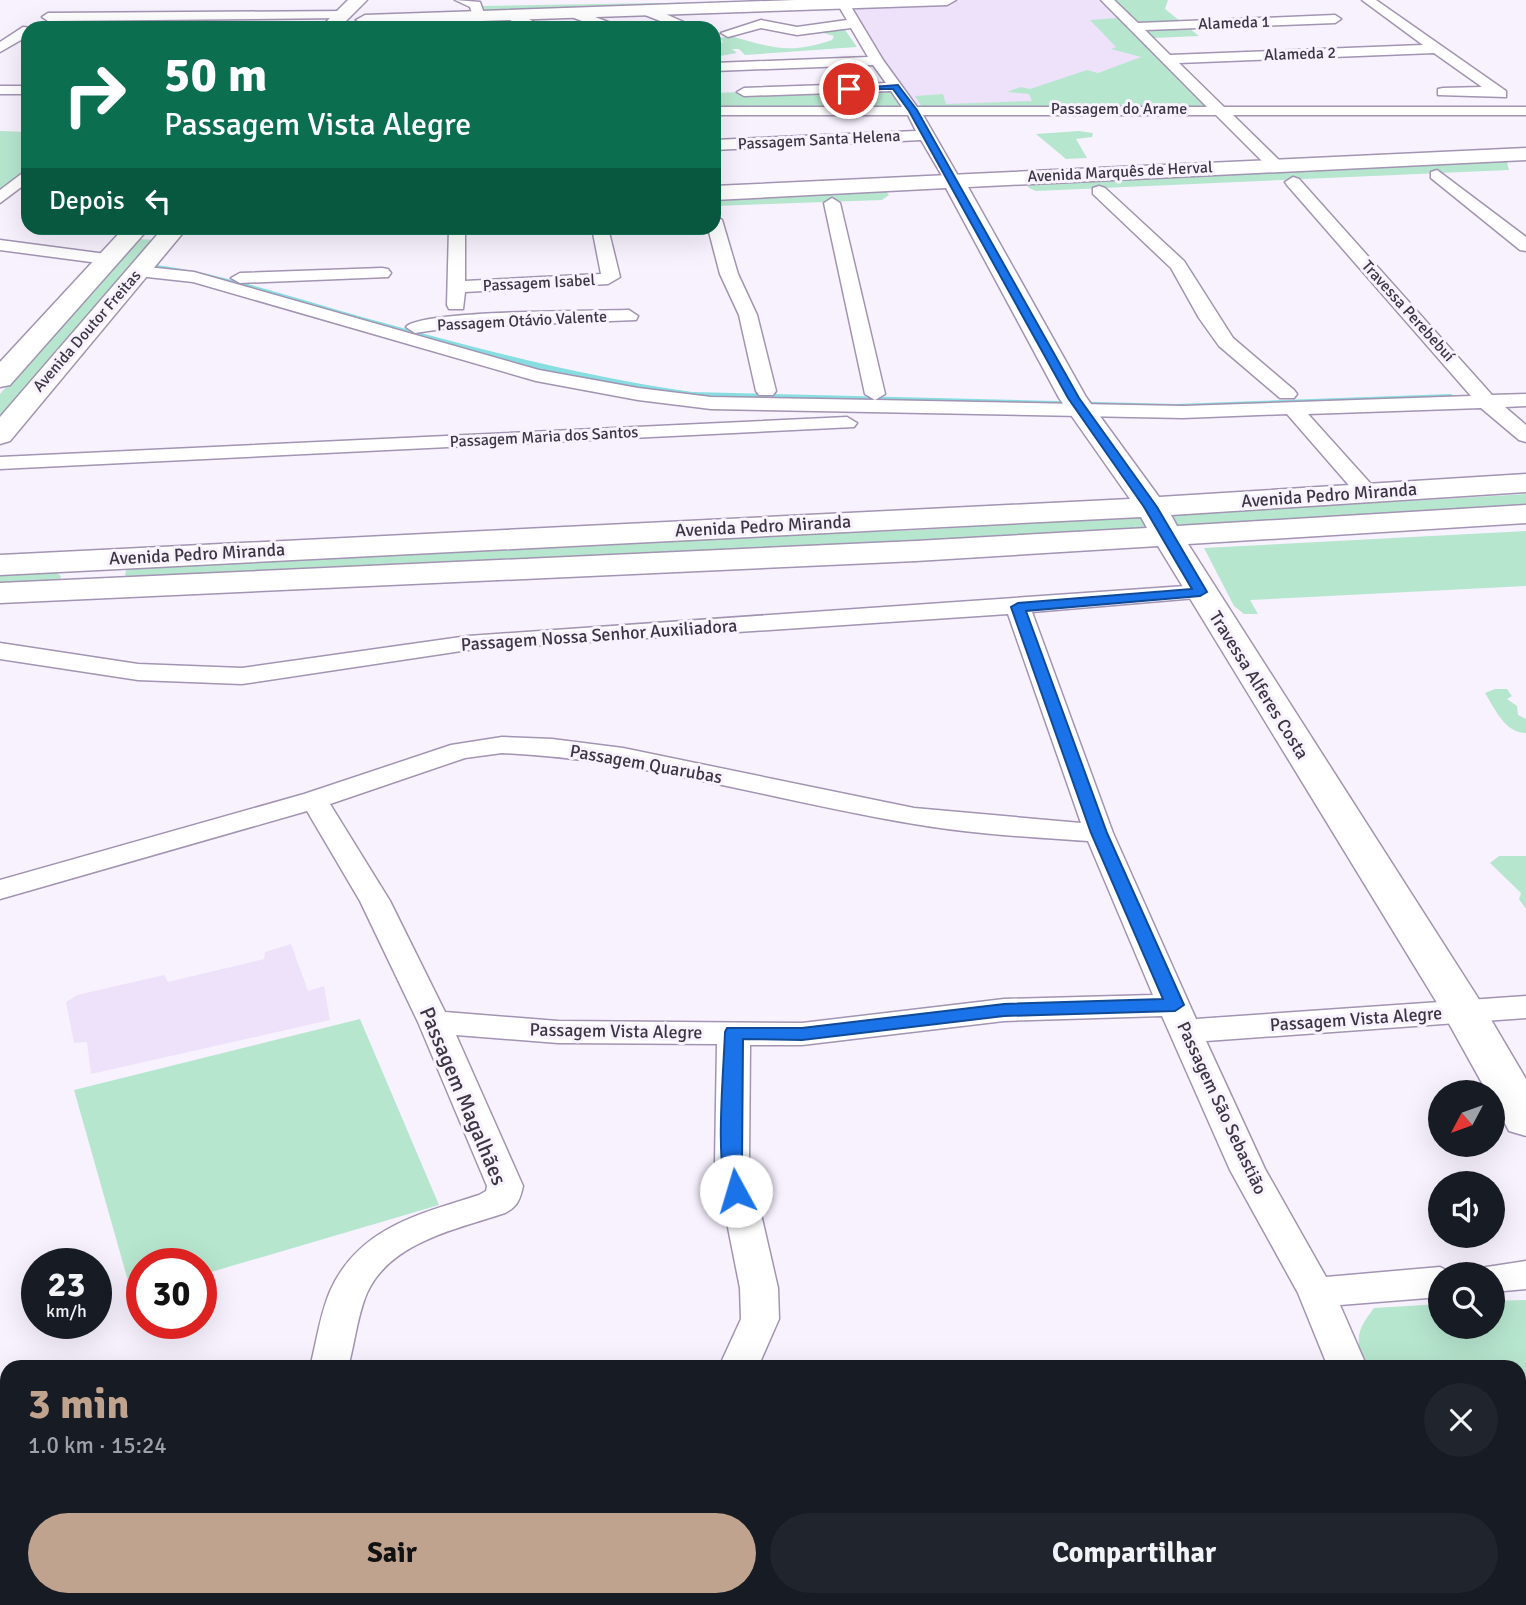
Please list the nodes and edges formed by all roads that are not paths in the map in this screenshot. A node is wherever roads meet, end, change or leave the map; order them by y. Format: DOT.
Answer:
graph roads {
  1 [pos="74,0"];
  2 [pos="217,0"];
  3 [pos="723,0"];
  4 [pos="947,0"];
  5 [pos="1107,0"];
  6 [pos="1368,0"];
  7 [pos="842,2"];
  8 [pos="472,7"];
  9 [pos="646,10"];
  10 [pos="574,13"];
  11 [pos="343,14"];
  12 [pos="198,15"];
  13 [pos="374,15"];
  14 [pos="510,15"];
  15 [pos="48,17"];
  16 [pos="1335,19"];
  17 [pos="42,21"];
  18 [pos="189,21"];
  19 [pos="392,21"];
  20 [pos="523,21"];
  21 [pos="594,21"];
  22 [pos="673,21"];
  23 [pos="1258,22"];
  24 [pos="856,23"];
  25 [pos="1132,27"];
  26 [pos="728,33"];
  27 [pos="21,34"];
  28 [pos="0,48"];
  29 [pos="1436,49"];
  30 [pos="1318,53"];
  31 [pos="1164,59"];
  32 [pos="877,61"];
  33 [pos="792,64"];
  34 [pos="721,78"];
  35 [pos="721,78"];
  36 [pos="895,87"];
  37 [pos="0,90"];
  38 [pos="21,90"];
  39 [pos="803,90"];
  40 [pos="1497,91"];
  41 [pos="1427,93"];
  42 [pos="1359,95"];
  43 [pos="1211,105"];
  44 [pos="912,110"];
  45 [pos="721,111"];
  46 [pos="1525,112"];
  47 [pos="924,135"];
  48 [pos="721,145"];
  49 [pos="1526,153"];
  50 [pos="1483,155"];
  51 [pos="1274,164"];
  52 [pos="1517,172"];
  53 [pos="1437,175"];
  54 [pos="21,180"];
  55 [pos="1293,182"];
  56 [pos="1032,185"];
  57 [pos="958,189"];
  58 [pos="1099,191"];
  59 [pos="721,193"];
  60 [pos="884,193"];
  61 [pos="0,198"];
  62 [pos="832,203"];
  63 [pos="721,207"];
  64 [pos="130,235"];
  65 [pos="169,235"];
  66 [pos="457,235"];
  67 [pos="602,235"];
  68 [pos="718,235"];
  69 [pos="0,246"];
  70 [pos="1526,246"];
  71 [pos="0,253"];
  72 [pos="102,262"];
  73 [pos="143,266"];
  74 [pos="382,273"];
  75 [pos="240,278"];
  76 [pos="457,287"];
  77 [pos="629,316"];
  78 [pos="455,321"];
  79 [pos="399,328"];
  80 [pos="0,379"];
  81 [pos="1526,384"];
  82 [pos="766,391"];
  83 [pos="875,394"];
  84 [pos="1481,394"];
  85 [pos="1526,400"];
  86 [pos="1290,402"];
  87 [pos="1082,408"];
  88 [pos="0,435"];
  89 [pos="1526,436"];
  90 [pos="0,463"];
  91 [pos="1526,483"];
  92 [pos="1368,493"];
  93 [pos="1526,514"];
  94 [pos="1158,520"];
  95 [pos="158,556"];
  96 [pos="0,565"];
  97 [pos="41,577"];
  98 [pos="150,588"];
  99 [pos="1200,592"];
  100 [pos="0,593"];
  101 [pos="1018,607"];
  102 [pos="0,651"];
  103 [pos="314,800"];
  104 [pos="1099,833"];
  105 [pos="0,890"];
  106 [pos="1526,1007"];
  107 [pos="1464,1011"];
  108 [pos="1180,1018"];
  109 [pos="435,1022"];
  110 [pos="734,1032"];
  111 [pos="1526,1119"];
  112 [pos="1526,1275"];
  113 [pos="1505,1277"];
  114 [pos="1428,1283"];
  115 [pos="1316,1292"];
  116 [pos="332,1360"];
  117 [pos="741,1360"];
  118 [pos="1345,1360"];
  1 -- 15 [label="street"];
  2 -- 12 [label="street"];
  3 -- 8 [label="main road"];
  4 -- 7 [label="main road"];
  5 -- 25 [label="street"];
  6 -- 29 [label="street"];
  7 -- 9 [label="main road"];
  7 -- 24 [label="street, Travessa Alferes Costa"];
  8 -- 13 [label="main road"];
  8 -- 14 [label="main road"];
  9 -- 10 [label="main road"];
  9 -- 22 [label="street"];
  10 -- 14 [label="main road"];
  10 -- 21 [label="street"];
  11 -- 12 [label="street"];
  11 -- 13 [label="main road"];
  11 -- 13 [label="main road"];
  12 -- 15 [label="street"];
  12 -- 18 [label="street"];
  13 -- 19 [label="street"];
  14 -- 20 [label="street"];
  15 -- 17 [label="street"];
  16 -- 23 [label="street, Alameda 1"];
  23 -- 25 [label="street, Alameda 1"];
  23 -- 30 [label="street"];
  24 -- 26 [label="street"];
  24 -- 32 [label="street, Travessa Alferes Costa"];
  25 -- 31 [label="street"];
  27 -- 28 [label="street"];
  29 -- 30 [label="street, Alameda 2"];
  29 -- 40 [label="street"];
  30 -- 31 [label="street, Alameda 2"];
  31 -- 43 [label="street"];
  32 -- 33 [label="street"];
  32 -- 36 [label="street, Travessa Alferes Costa"];
  33 -- 34 [label="street"];
  33 -- 39 [label="street"];
  35 -- 39 [label="street"];
  36 -- 39 [label="street"];
  36 -- 44 [label="street, Travessa Alferes Costa"];
  37 -- 38 [label="street"];
  40 -- 41 [label="street"];
  40 -- 46 [label="street"];
  42 -- 43 [label="street, Passagem do Arame"];
  43 -- 44 [label="street, Passagem do Arame"];
  43 -- 46 [label="street, Passagem do Arame"];
  43 -- 51 [label="street"];
  44 -- 45 [label="street, Passagem do Arame"];
  44 -- 47 [label="street, Travessa Alferes Costa"];
  47 -- 48 [label="street, Passagem Santa Helena"];
  47 -- 57 [label="street, Travessa Alferes Costa"];
  49 -- 50 [label="main road, Avenida Marquês de Herval"];
  50 -- 51 [label="main road, Avenida Marquês de Herval"];
  50 -- 52 [label="main road"];
  51 -- 56 [label="main road, Avenida Marquês de Herval"];
  52 -- 53 [label="main road, Avenida Marquês de Herval"];
  53 -- 55 [label="main road, Avenida Marquês de Herval"];
  53 -- 70 [label="street"];
  54 -- 61 [label="street"];
  55 -- 58 [label="main road, Avenida Marquês de Herval"];
  55 -- 84 [label="street, Travessa Perebebuí"];
  56 -- 57 [label="main road, Avenida Marquês de Herval"];
  56 -- 58 [label="main road, Avenida Marquês de Herval"];
  57 -- 60 [label="main road, Avenida Marquês de Herval"];
  57 -- 87 [label="main road, Travessa Alferes Costa"];
  58 -- 86 [label="street"];
  59 -- 60 [label="main road, Avenida Marquês de Herval"];
  60 -- 62 [label="main road, Avenida Marquês de Herval"];
  62 -- 63 [label="main road, Avenida Marquês de Herval"];
  62 -- 83 [label="street"];
  64 -- 72 [label="main road, Avenida Doutor Freitas"];
  65 -- 73 [label="main road, Avenida Doutor Freitas"];
  66 -- 76 [label="street"];
  67 -- 76 [label="street, Passagem Isabel"];
  68 -- 82 [label="street"];
  69 -- 72 [label="street"];
  71 -- 72 [label="street"];
  72 -- 80 [label="main road, Avenida Doutor Freitas"];
  73 -- 75 [label="street"];
  73 -- 79 [label="street"];
  73 -- 88 [label="main road, Avenida Doutor Freitas"];
  74 -- 75 [label="street"];
  75 -- 79 [label="street"];
  76 -- 78 [label="street"];
  77 -- 78 [label="street, Passagem Otávio Valente"];
  78 -- 79 [label="street, Passagem Otávio Valente"];
  79 -- 82 [label="street"];
  79 -- 87 [label="street"];
  81 -- 84 [label="street"];
  82 -- 83 [label="street"];
  83 -- 87 [label="street"];
  84 -- 85 [label="street"];
  84 -- 86 [label="street"];
  84 -- 89 [label="street, Travessa Perebebuí"];
  86 -- 87 [label="street"];
  86 -- 92 [label="street"];
  87 -- 90 [label="street, Passagem Maria dos Santos"];
  87 -- 94 [label="main road, Travessa Alferes Costa"];
  91 -- 92 [label="main road, Avenida Pedro Miranda"];
  92 -- 94 [label="main road, Avenida Pedro Miranda"];
  93 -- 94 [label="main road, Avenida Pedro Miranda"];
  94 -- 95 [label="main road, Avenida Pedro Miranda"];
  94 -- 98 [label="main road, Avenida Pedro Miranda"];
  94 -- 99 [label="main road, Travessa Alferes Costa"];
  95 -- 97 [label="main road, Avenida Pedro Miranda"];
  95 -- 98 [label="main road"];
  96 -- 97 [label="main road, Avenida Pedro Miranda"];
  97 -- 98 [label="main road, Avenida Pedro Miranda"];
  97 -- 100 [label="main road, Avenida Pedro Miranda"];
  99 -- 101 [label="street, Passagem Nossa Senhor Auxiliadora"];
  99 -- 107 [label="main road, Travessa Alferes Costa"];
  101 -- 102 [label="street, Passagem Nossa Senhor Auxiliadora"];
  101 -- 104 [label="street, Passagem São Sebastião"];
  103 -- 104 [label="street, Passagem Quarubas"];
  103 -- 105 [label="street, Passagem Quarubas"];
  103 -- 109 [label="street, Passagem Magalhães"];
  104 -- 108 [label="street, Passagem São Sebastião"];
  106 -- 107 [label="street, Passagem Vista Alegre"];
  107 -- 108 [label="street, Passagem Vista Alegre"];
  107 -- 111 [label="main road, Travessa Alferes Costa"];
  108 -- 110 [label="street, Passagem Vista Alegre"];
  108 -- 115 [label="street, Passagem São Sebastião"];
  109 -- 110 [label="street, Passagem Vista Alegre"];
  109 -- 116 [label="street, Passagem Magalhães"];
  110 -- 117 [label="street"];
  112 -- 113 [label="street"];
  114 -- 115 [label="street"];
  115 -- 118 [label="street, Passagem São Sebastião"];
}
